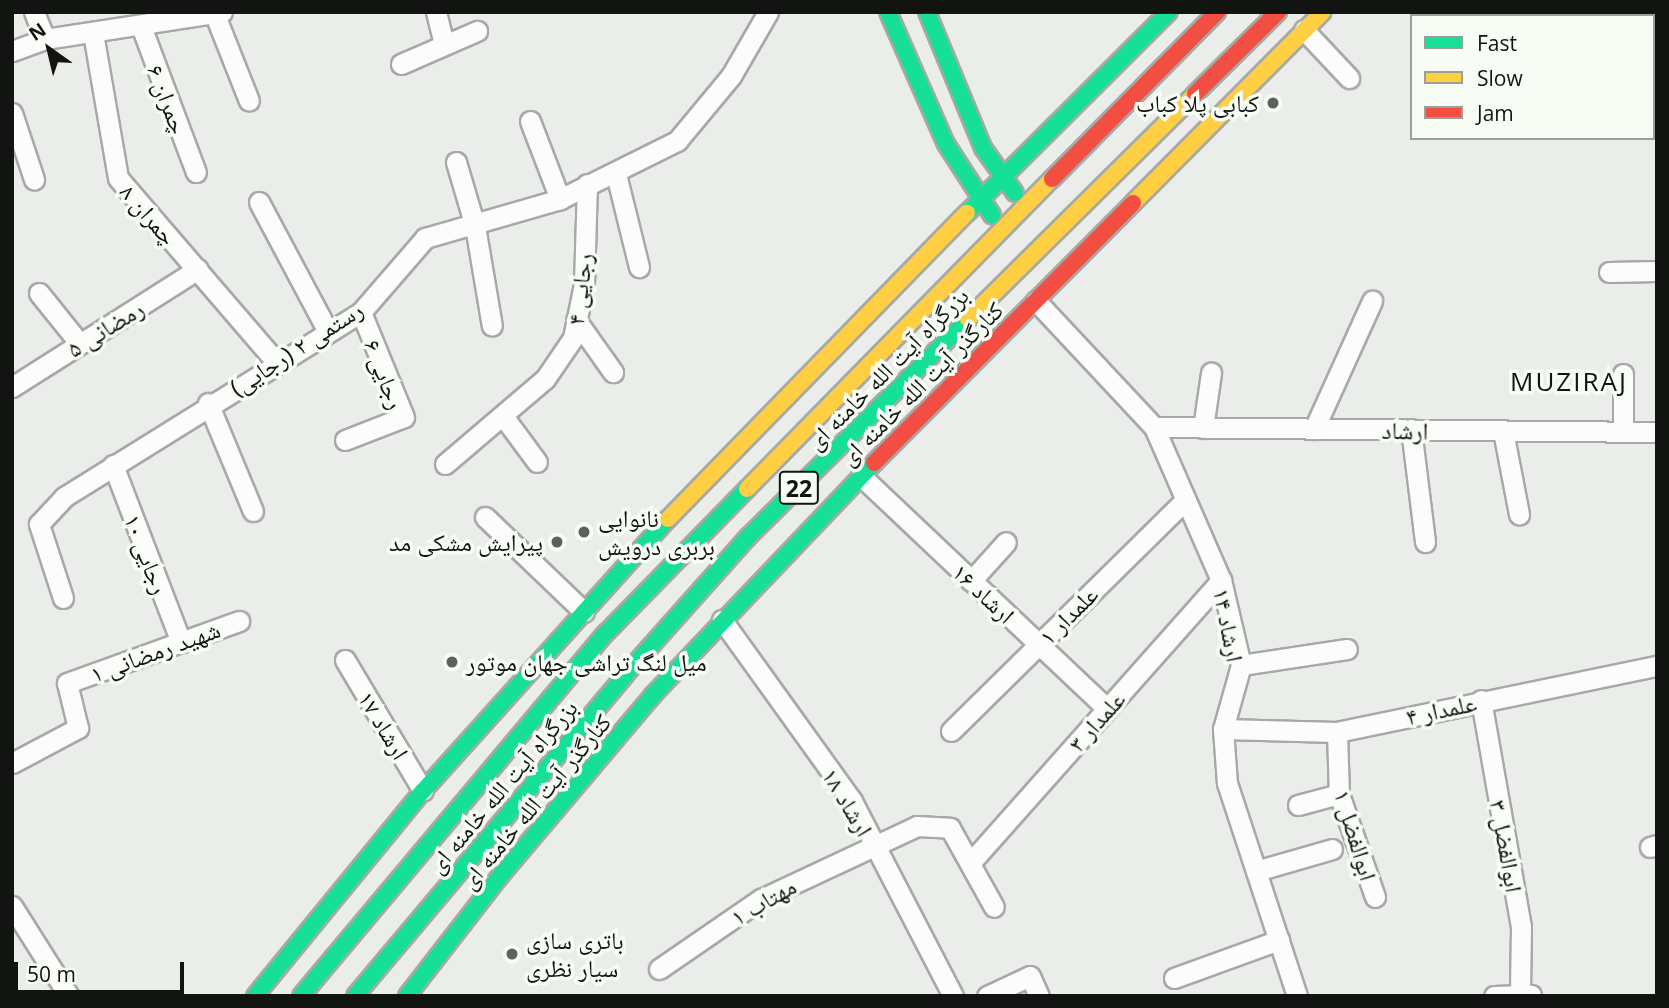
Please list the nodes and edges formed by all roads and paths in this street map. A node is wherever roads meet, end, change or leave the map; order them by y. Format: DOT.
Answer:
graph roads {
  1 [pos="34,12"];
  2 [pos="436,12"];
  3 [pos="768,12"];
  4 [pos="888,12"];
  5 [pos="927,12"];
  6 [pos="1169,12"];
  7 [pos="1217,12"];
  8 [pos="1278,12"];
  9 [pos="1323,12"];
  10 [pos="218,14"];
  11 [pos="152,21"];
  12 [pos="1304,30"];
  13 [pos="477,31"];
  14 [pos="93,33"];
  15 [pos="46,39"];
  16 [pos="444,43"];
  17 [pos="12,51"];
  18 [pos="1229,60"];
  19 [pos="401,64"];
  20 [pos="1349,78"];
  21 [pos="1254,82"];
  22 [pos="249,101"];
  23 [pos="12,113"];
  24 [pos="530,121"];
  25 [pos="975,131"];
  26 [pos="1049,131"];
  27 [pos="946,144"];
  28 [pos="983,148"];
  29 [pos="456,162"];
  30 [pos="960,168"];
  31 [pos="196,172"];
  32 [pos="616,174"];
  33 [pos="1004,178"];
  34 [pos="34,179"];
  35 [pos="587,184"];
  36 [pos="560,199"];
  37 [pos="982,201"];
  38 [pos="259,202"];
  39 [pos="1025,207"];
  40 [pos="475,226"];
  41 [pos="1002,230"];
  42 [pos="934,248"];
  43 [pos="639,267"];
  44 [pos="198,269"];
  45 [pos="1657,271"];
  46 [pos="1608,272"];
  47 [pos="39,293"];
  48 [pos="1036,300"];
  49 [pos="1372,301"];
  50 [pos="361,312"];
  51 [pos="576,320"];
  52 [pos="492,326"];
  53 [pos="328,332"];
  54 [pos="80,344"];
  55 [pos="276,362"];
  56 [pos="613,372"];
  57 [pos="1211,373"];
  58 [pos="1623,374"];
  59 [pos="12,387"];
  60 [pos="208,403"];
  61 [pos="503,416"];
  62 [pos="1154,427"];
  63 [pos="1203,428"];
  64 [pos="1314,429"];
  65 [pos="1410,429"];
  66 [pos="1503,431"];
  67 [pos="1623,432"];
  68 [pos="1657,432"];
  69 [pos="345,440"];
  70 [pos="537,462"];
  71 [pos="445,464"];
  72 [pos="113,465"];
  73 [pos="861,476"];
  74 [pos="1185,499"];
  75 [pos="803,510"];
  76 [pos="253,511"];
  77 [pos="1519,514"];
  78 [pos="485,517"];
  79 [pos="660,527"];
  80 [pos="1006,542"];
  81 [pos="1425,542"];
  82 [pos="686,549"];
  83 [pos="762,550"];
  84 [pos="1221,580"];
  85 [pos="971,581"];
  86 [pos="63,598"];
  87 [pos="584,612"];
  88 [pos="722,620"];
  89 [pos="239,621"];
  90 [pos="181,642"];
  91 [pos="1039,645"];
  92 [pos="1348,649"];
  93 [pos="345,660"];
  94 [pos="1241,666"];
  95 [pos="1657,666"];
  96 [pos="625,675"];
  97 [pos="653,695"];
  98 [pos="506,696"];
  99 [pos="1482,700"];
  100 [pos="1107,709"];
  101 [pos="534,716"];
  102 [pos="1223,729"];
  103 [pos="951,731"];
  104 [pos="1337,732"];
  105 [pos="12,763"];
  106 [pos="423,791"];
  107 [pos="1339,794"];
  108 [pos="1298,805"];
  109 [pos="873,844"];
  110 [pos="1332,849"];
  111 [pos="971,862"];
  112 [pos="1256,871"];
  113 [pos="353,876"];
  114 [pos="382,894"];
  115 [pos="1376,897"];
  116 [pos="994,907"];
  117 [pos="13,911"];
  118 [pos="1279,940"];
  119 [pos="659,969"];
  120 [pos="1174,978"];
  121 [pos="1525,994"];
  122 [pos="69,996"];
  123 [pos="255,996"];
  124 [pos="301,996"];
  125 [pos="355,996"];
  126 [pos="407,996"];
  127 [pos="953,996"];
  128 [pos="988,996"];
  129 [pos="1039,996"];
  130 [pos="1297,996"];
  131 [pos="1494,996"];
  1 -- 15 [label="street"];
  2 -- 16 [label="street"];
  3 -- 32 [label="street, رستمی ۲ (رجایی)"];
  4 -- 27 [label="main road"];
  5 -- 25 [label="main road"];
  6 -- 26 [label="main road"];
  7 -- 39 [label="main road, بزرگراه آیت الله خامنه ای / 22"];
  8 -- 18 [label="main road, بزرگراه آیت الله خامنه ای / 22"];
  9 -- 12 [label="main road, کنارگذر آیت الله خامنه ای"];
  10 -- 11 [label="street"];
  10 -- 22 [label="street"];
  11 -- 14 [label="street"];
  11 -- 31 [label="street, چمران ۶"];
  12 -- 20 [label="street"];
  12 -- 21 [label="main road, کنارگذر آیت الله خامنه ای"];
  13 -- 16 [label="street"];
  14 -- 15 [label="street"];
  14 -- 44 [label="street, چمران ۸"];
  15 -- 17 [label="street"];
  16 -- 19 [label="street"];
  18 -- 21 [label="main road"];
  18 -- 75 [label="main road, بزرگراه آیت الله خامنه ای / 22"];
  21 -- 48 [label="main road, کنارگذر آیت الله خامنه ای"];
  23 -- 34 [label="street"];
  24 -- 36 [label="street"];
  25 -- 27 [label="main road"];
  25 -- 28 [label="main road"];
  26 -- 28 [label="main road"];
  26 -- 33 [label="main road"];
  27 -- 30 [label="main road"];
  28 -- 33 [label="main road"];
  29 -- 40 [label="street"];
  30 -- 37 [label="main road"];
  30 -- 42 [label="main road"];
  32 -- 35 [label="street, رستمی ۲ (رجایی)"];
  32 -- 43 [label="street"];
  33 -- 37 [label="main road"];
  33 -- 39 [label="main road"];
  35 -- 36 [label="street, رستمی ۲ (رجایی)"];
  35 -- 51 [label="street, رجایی ۴"];
  36 -- 40 [label="street, رستمی ۲ (رجایی)"];
  37 -- 41 [label="main road"];
  37 -- 42 [label="main road"];
  38 -- 53 [label="street"];
  39 -- 41 [label="main road, بزرگراه آیت الله خامنه ای / 22"];
  40 -- 50 [label="street, رستمی ۲ (رجایی)"];
  40 -- 52 [label="street"];
  41 -- 82 [label="main road, بزرگراه آیت الله خامنه ای / 22"];
  42 -- 79 [label="main road"];
  44 -- 54 [label="street, رمضانی ۵"];
  44 -- 55 [label="street, چمران ۸"];
  45 -- 46 [label="street"];
  47 -- 54 [label="street"];
  48 -- 62 [label="street, ارشاد ۱۴"];
  48 -- 73 [label="main road, کنارگذر آیت الله خامنه ای"];
  49 -- 64 [label="street"];
  50 -- 53 [label="street, رستمی ۲ (رجایی)"];
  50 -- 69 [label="street, رجایی ۶"];
  51 -- 56 [label="street"];
  51 -- 61 [label="street, رجایی ۴"];
  53 -- 55 [label="street, رستمی ۲ (رجایی)"];
  54 -- 59 [label="street, رمضانی ۵"];
  55 -- 60 [label="street, رستمی ۲ (رجایی)"];
  57 -- 63 [label="street"];
  58 -- 67 [label="street"];
  60 -- 72 [label="street, رستمی ۲ (رجایی)"];
  60 -- 76 [label="street"];
  61 -- 70 [label="street"];
  61 -- 71 [label="street, رجایی ۴"];
  62 -- 63 [label="street, ارشاد"];
  62 -- 74 [label="street, ارشاد ۱۴"];
  63 -- 64 [label="street, ارشاد"];
  64 -- 65 [label="street, ارشاد"];
  65 -- 66 [label="street, ارشاد"];
  65 -- 81 [label="street"];
  66 -- 67 [label="street, ارشاد"];
  66 -- 77 [label="street"];
  67 -- 68 [label="street, ارشاد"];
  72 -- 86 [label="street, رستمی ۲ (رجایی)"];
  72 -- 90 [label="street, رجایی ۱۰"];
  73 -- 75 [label="main road, کنارگذر آیت الله خامنه ای"];
  73 -- 85 [label="street, ارشاد ۱۶"];
  74 -- 84 [label="street, ارشاد ۱۴"];
  74 -- 91 [label="street, علمدار ۱"];
  75 -- 83 [label="main road, بزرگراه آیت الله خامنه ای / 22"];
  75 -- 83 [label="main road, کنارگذر آیت الله خامنه ای"];
  78 -- 87 [label="street"];
  79 -- 82 [label="main road"];
  79 -- 87 [label="main road"];
  80 -- 85 [label="street"];
  82 -- 101 [label="main road, بزرگراه آیت الله خامنه ای / 22"];
  83 -- 88 [label="main road, کنارگذر آیت الله خامنه ای"];
  83 -- 96 [label="main road, بزرگراه آیت الله خامنه ای / 22"];
  84 -- 94 [label="street, ارشاد ۱۴"];
  84 -- 100 [label="street, علمدار ۳"];
  85 -- 91 [label="street, ارشاد ۱۶"];
  87 -- 98 [label="main road"];
  88 -- 97 [label="main road, کنارگذر آیت الله خامنه ای"];
  88 -- 109 [label="street, ارشاد ۱۸"];
  89 -- 90 [label="street, شهید رمضانی ۱"];
  90 -- 105 [label="street, شهید رمضانی ۱"];
  91 -- 100 [label="street, ارشاد ۱۶"];
  91 -- 103 [label="street, علمدار ۱"];
  92 -- 94 [label="street"];
  93 -- 106 [label="street, ارشاد ۱۷"];
  94 -- 102 [label="street, ارشاد ۱۴"];
  95 -- 99 [label="street, علمدار ۴"];
  96 -- 97 [label="main road"];
  96 -- 125 [label="main road, بزرگراه آیت الله خامنه ای / 22"];
  97 -- 126 [label="main road, کنارگذر آیت الله خامنه ای"];
  98 -- 101 [label="main road"];
  98 -- 106 [label="main road"];
  99 -- 104 [label="street, علمدار ۴"];
  99 -- 121 [label="street, ابوالفضل ۳"];
  100 -- 111 [label="street, علمدار ۳"];
  101 -- 114 [label="main road, بزرگراه آیت الله خامنه ای / 22"];
  102 -- 104 [label="street, علمدار ۴"];
  102 -- 112 [label="street, ارشاد ۱۴"];
  104 -- 107 [label="street, ابوالفضل ۱"];
  106 -- 113 [label="main road"];
  107 -- 108 [label="street"];
  107 -- 115 [label="street, ابوالفضل ۱"];
  109 -- 111 [label="street, مهتاب ۱"];
  109 -- 119 [label="street, مهتاب ۱"];
  109 -- 127 [label="street, ارشاد ۱۸"];
  110 -- 112 [label="street"];
  111 -- 116 [label="street"];
  112 -- 118 [label="street, ارشاد ۱۴"];
  113 -- 114 [label="main road"];
  113 -- 123 [label="main road"];
  114 -- 124 [label="main road, بزرگراه آیت الله خامنه ای / 22"];
  117 -- 122 [label="street"];
  118 -- 120 [label="street"];
  118 -- 130 [label="street, ارشاد ۱۴"];
  121 -- 131 [label="street"];
  128 -- 129 [label="street"];
}
